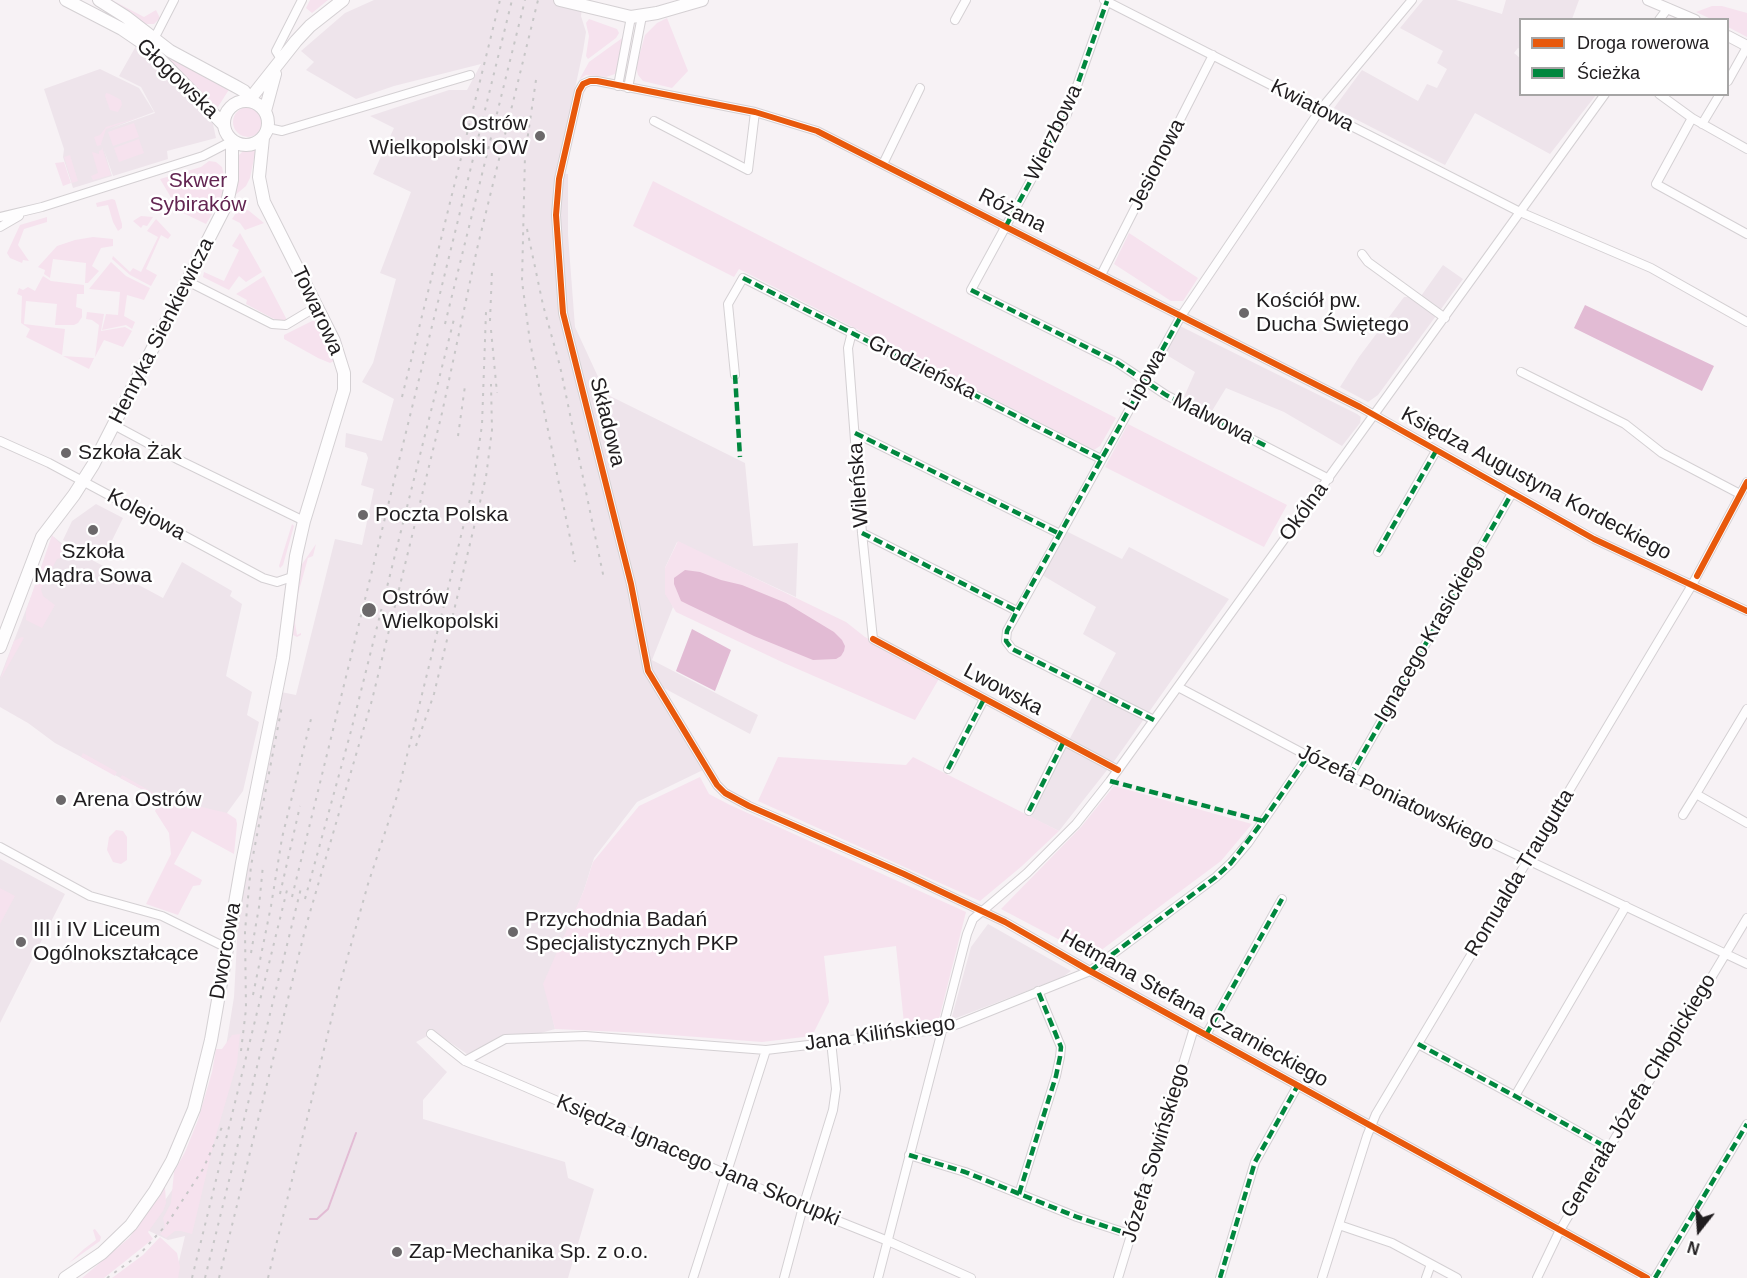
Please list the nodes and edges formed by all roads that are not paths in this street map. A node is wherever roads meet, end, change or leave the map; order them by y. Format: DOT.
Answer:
graph roads {
  1 [pos="66,0"];
  2 [pos="99,0"];
  3 [pos="174,0"];
  4 [pos="303,0"];
  5 [pos="343,0"];
  6 [pos="561,0"];
  7 [pos="702,0"];
  8 [pos="966,0"];
  9 [pos="1412,0"];
  10 [pos="1648,0"];
  11 [pos="1106,1"];
  12 [pos="1668,8"];
  13 [pos="637,16"];
  14 [pos="1660,18"];
  15 [pos="1690,18"];
  16 [pos="955,20"];
  17 [pos="1729,37"];
  18 [pos="154,39"];
  19 [pos="1747,46"];
  20 [pos="283,56"];
  21 [pos="1214,56"];
  22 [pos="470,75"];
  23 [pos="1729,79"];
  24 [pos="618,86"];
  25 [pos="628,88"];
  26 [pos="920,88"];
  27 [pos="1604,96"];
  28 [pos="1662,96"];
  29 [pos="1719,96"];
  30 [pos="250,99"];
  31 [pos="1320,110"];
  32 [pos="265,111"];
  33 [pos="755,112"];
  34 [pos="1692,118"];
  35 [pos="654,121"];
  36 [pos="1702,124"];
  37 [pos="224,125"];
  38 [pos="266,133"];
  39 [pos="232,141"];
  40 [pos="1747,148"];
  41 [pos="883,165"];
  42 [pos="33,210"];
  43 [pos="1520,212"];
  44 [pos="0,217"];
  45 [pos="1006,226"];
  46 [pos="0,227"];
  47 [pos="1747,234"];
  48 [pos="1362,254"];
  49 [pos="1101,275"];
  50 [pos="187,281"];
  51 [pos="971,290"];
  52 [pos="316,307"];
  53 [pos="1180,316"];
  54 [pos="1445,318"];
  55 [pos="1747,322"];
  56 [pos="852,332"];
  57 [pos="1521,372"];
  58 [pos="735,375"];
  59 [pos="1144,381"];
  60 [pos="1374,415"];
  61 [pos="114,425"];
  62 [pos="855,433"];
  63 [pos="0,441"];
  64 [pos="1436,451"];
  65 [pos="1101,459"];
  66 [pos="1329,479"];
  67 [pos="83,482"];
  68 [pos="1747,482"];
  69 [pos="1512,493"];
  70 [pos="1740,494"];
  71 [pos="304,521"];
  72 [pos="862,533"];
  73 [pos="1060,534"];
  74 [pos="1378,552"];
  75 [pos="292,577"];
  76 [pos="1692,585"];
  77 [pos="1017,611"];
  78 [pos="1747,611"];
  79 [pos="873,639"];
  80 [pos="0,647"];
  81 [pos="1178,687"];
  82 [pos="984,699"];
  83 [pos="1747,709"];
  84 [pos="1154,720"];
  85 [pos="1065,741"];
  86 [pos="1308,756"];
  87 [pos="948,769"];
  88 [pos="1118,770"];
  89 [pos="1350,776"];
  90 [pos="717,785"];
  91 [pos="1696,794"];
  92 [pos="1029,811"];
  93 [pos="1683,815"];
  94 [pos="1747,823"];
  95 [pos="0,847"];
  96 [pos="1528,860"];
  97 [pos="1282,899"];
  98 [pos="1626,906"];
  99 [pos="982,910"];
  100 [pos="1747,918"];
  101 [pos="227,948"];
  102 [pos="1726,953"];
  103 [pos="1747,964"];
  104 [pos="1090,971"];
  105 [pos="1038,991"];
  106 [pos="1194,1028"];
  107 [pos="943,1029"];
  108 [pos="430,1034"];
  109 [pos="1206,1035"];
  110 [pos="831,1041"];
  111 [pos="1418,1044"];
  112 [pos="765,1050"];
  113 [pos="465,1061"];
  114 [pos="1298,1085"];
  115 [pos="1515,1096"];
  116 [pos="1747,1124"];
  117 [pos="1370,1126"];
  118 [pos="1608,1148"];
  119 [pos="909,1155"];
  120 [pos="726,1174"];
  121 [pos="1019,1194"];
  122 [pos="802,1207"];
  123 [pos="1339,1225"];
  124 [pos="1560,1230"];
  125 [pos="1132,1235"];
  126 [pos="888,1241"];
  127 [pos="1431,1264"];
  128 [pos="65,1278"];
  129 [pos="693,1278"];
  130 [pos="784,1278"];
  131 [pos="878,1278"];
  132 [pos="971,1278"];
  133 [pos="1118,1278"];
  134 [pos="1220,1278"];
  135 [pos="1322,1278"];
  136 [pos="1426,1278"];
  137 [pos="1457,1278"];
  138 [pos="1537,1278"];
  139 [pos="1647,1278"];
  140 [pos="1655,1278"];
  1 -- 37 [label="main road, Głogowska"];
  2 -- 18 [label="main road, Głogowska"];
  3 -- 18 [label="street"];
  4 -- 20 [label="street"];
  5 -- 20 [label="main road"];
  6 -- 13 [label="main road"];
  7 -- 13 [label="main road"];
  8 -- 16 [label="street"];
  9 -- 31 [label="street, Lipowa"];
  10 -- 12 [label="street"];
  11 -- 21 [label="street, Kwiatowa"];
  11 -- 45 [label="street, Wierzbowa"];
  12 -- 14 [label="street"];
  12 -- 15 [label="street"];
  13 -- 24 [label="street"];
  13 -- 25 [label="street"];
  17 -- 19 [label="street"];
  18 -- 30 [label="main road, Głogowska"];
  19 -- 23 [label="street"];
  20 -- 30 [label="main road"];
  20 -- 32 [label="main road"];
  21 -- 31 [label="street, Kwiatowa"];
  21 -- 49 [label="street, Jesionowa"];
  22 -- 38 [label="street"];
  24 -- 25 [label="street, Różana"];
  24 -- 90 [label="street, Składowa"];
  25 -- 33 [label="street, Różana"];
  26 -- 41 [label="street"];
  27 -- 43 [label="street, Okólna"];
  28 -- 34 [label="street"];
  29 -- 36 [label="street"];
  30 -- 32 [label="main road"];
  30 -- 37 [label="main road"];
  31 -- 43 [label="street, Kwiatowa"];
  31 -- 53 [label="street, Lipowa"];
  32 -- 38 [label="main road"];
  33 -- 35 [label="street"];
  33 -- 41 [label="street, Różana"];
  34 -- 36 [label="street"];
  34 -- 47 [label="street"];
  36 -- 40 [label="street"];
  37 -- 39 [label="main road"];
  38 -- 39 [label="main road"];
  38 -- 52 [label="main road, Towarowa"];
  39 -- 42 [label="street"];
  39 -- 50 [label="main road, Henryka Sienkiewicza"];
  41 -- 45 [label="street, Różana"];
  42 -- 44 [label="street"];
  42 -- 46 [label="street"];
  43 -- 54 [label="street, Okólna"];
  43 -- 55 [label="street, Kwiatowa"];
  45 -- 49 [label="street, Różana"];
  45 -- 51 [label="street, Wierzbowa"];
  48 -- 54 [label="street"];
  49 -- 53 [label="street, Różana"];
  50 -- 52 [label="street"];
  50 -- 61 [label="main road, Henryka Sienkiewicza"];
  51 -- 59 [label="street, Malwowa"];
  52 -- 71 [label="main road, Towarowa"];
  53 -- 59 [label="street, Lipowa"];
  53 -- 60 [label="street, Różana"];
  54 -- 60 [label="street, Okólna"];
  56 -- 58 [label="street, Grodzieńska"];
  56 -- 62 [label="street, Wileńska"];
  56 -- 65 [label="street, Grodzieńska"];
  57 -- 70 [label="street"];
  59 -- 65 [label="street, Lipowa"];
  59 -- 66 [label="street, Malwowa"];
  60 -- 64 [label="street, Księdza Augustyna Kordeckiego"];
  60 -- 66 [label="street, Okólna"];
  61 -- 67 [label="main road, Henryka Sienkiewicza"];
  61 -- 71 [label="street"];
  62 -- 72 [label="street, Wileńska"];
  62 -- 73 [label="street"];
  63 -- 67 [label="street, Kolejowa"];
  64 -- 69 [label="street, Księdza Augustyna Kordeckiego"];
  64 -- 74 [label="street"];
  65 -- 73 [label="street, Lipowa"];
  66 -- 81 [label="street, Okólna"];
  67 -- 75 [label="street, Kolejowa"];
  67 -- 80 [label="main road, Henryka Sienkiewicza"];
  68 -- 70 [label="street, Romualda Traugutta"];
  69 -- 76 [label="street, Księdza Augustyna Kordeckiego"];
  69 -- 89 [label="street, Ignacego Krasickiego"];
  70 -- 76 [label="street, Romualda Traugutta"];
  71 -- 75 [label="main road, Towarowa"];
  72 -- 77 [label="street"];
  72 -- 79 [label="street, Wileńska"];
  73 -- 77 [label="street, Lipowa"];
  75 -- 101 [label="main road, Dworcowa"];
  76 -- 78 [label="street, Księdza Augustyna Kordeckiego"];
  76 -- 96 [label="street, Romualda Traugutta"];
  77 -- 84 [label="street, Lipowa"];
  79 -- 82 [label="street, Lwowska"];
  81 -- 84 [label="street, Okólna"];
  81 -- 86 [label="street, Józefa Poniatowskiego"];
  82 -- 85 [label="street, Lwowska"];
  82 -- 87 [label="street"];
  83 -- 91 [label="street"];
  84 -- 88 [label="street, Okólna"];
  85 -- 88 [label="street, Lwowska"];
  85 -- 92 [label="street"];
  86 -- 89 [label="street, Józefa Poniatowskiego"];
  86 -- 104 [label="street, Jana Kilińskiego"];
  88 -- 99 [label="street, Okólna"];
  89 -- 96 [label="street, Józefa Poniatowskiego"];
  90 -- 99 [label="street, Hetmana Stefana Czarnieckiego"];
  91 -- 93 [label="street"];
  91 -- 94 [label="street"];
  95 -- 101 [label="street"];
  96 -- 98 [label="street, Józefa Poniatowskiego"];
  96 -- 111 [label="street, Romualda Traugutta"];
  97 -- 109 [label="street"];
  98 -- 102 [label="street, Józefa Poniatowskiego"];
  98 -- 115 [label="street"];
  99 -- 104 [label="street, Hetmana Stefana Czarnieckiego"];
  99 -- 107 [label="street, Okólna"];
  100 -- 102 [label="street, Generała Józefa Chłopickiego"];
  101 -- 128 [label="main road, Dworcowa"];
  102 -- 103 [label="street, Józefa Poniatowskiego"];
  102 -- 118 [label="street, Generała Józefa Chłopickiego"];
  104 -- 105 [label="street, Jana Kilińskiego"];
  104 -- 106 [label="street, Hetmana Stefana Czarnieckiego"];
  105 -- 107 [label="street, Jana Kilińskiego"];
  105 -- 121 [label="street"];
  106 -- 109 [label="street, Hetmana Stefana Czarnieckiego"];
  106 -- 125 [label="street, Józefa Sowińskiego"];
  107 -- 110 [label="street, Jana Kilińskiego"];
  107 -- 119 [label="street, Okólna"];
  108 -- 113 [label="street, Księdza Ignacego Jana Skorupki"];
  109 -- 114 [label="street, Hetmana Stefana Czarnieckiego"];
  110 -- 112 [label="street, Jana Kilińskiego"];
  110 -- 122 [label="street"];
  111 -- 115 [label="street"];
  111 -- 117 [label="street, Romualda Traugutta"];
  112 -- 113 [label="street, Jana Kilińskiego"];
  112 -- 120 [label="street"];
  113 -- 120 [label="street, Księdza Ignacego Jana Skorupki"];
  114 -- 117 [label="street, Hetmana Stefana Czarnieckiego"];
  114 -- 134 [label="street"];
  115 -- 118 [label="street"];
  116 -- 140 [label="street"];
  117 -- 123 [label="street, Romualda Traugutta"];
  117 -- 124 [label="street, Hetmana Stefana Czarnieckiego"];
  118 -- 124 [label="street, Generała Józefa Chłopickiego"];
  119 -- 121 [label="street"];
  119 -- 126 [label="street, Okólna"];
  120 -- 122 [label="street, Księdza Ignacego Jana Skorupki"];
  120 -- 129 [label="street"];
  121 -- 125 [label="street"];
  122 -- 126 [label="street, Księdza Ignacego Jana Skorupki"];
  122 -- 130 [label="street"];
  123 -- 127 [label="street"];
  123 -- 135 [label="street, Romualda Traugutta"];
  124 -- 138 [label="street, Generała Józefa Chłopickiego"];
  124 -- 139 [label="street, Hetmana Stefana Czarnieckiego"];
  125 -- 133 [label="street, Józefa Sowińskiego"];
  126 -- 131 [label="street, Okólna"];
  126 -- 132 [label="street, Księdza Ignacego Jana Skorupki"];
  127 -- 136 [label="street"];
  127 -- 137 [label="street"];
}
